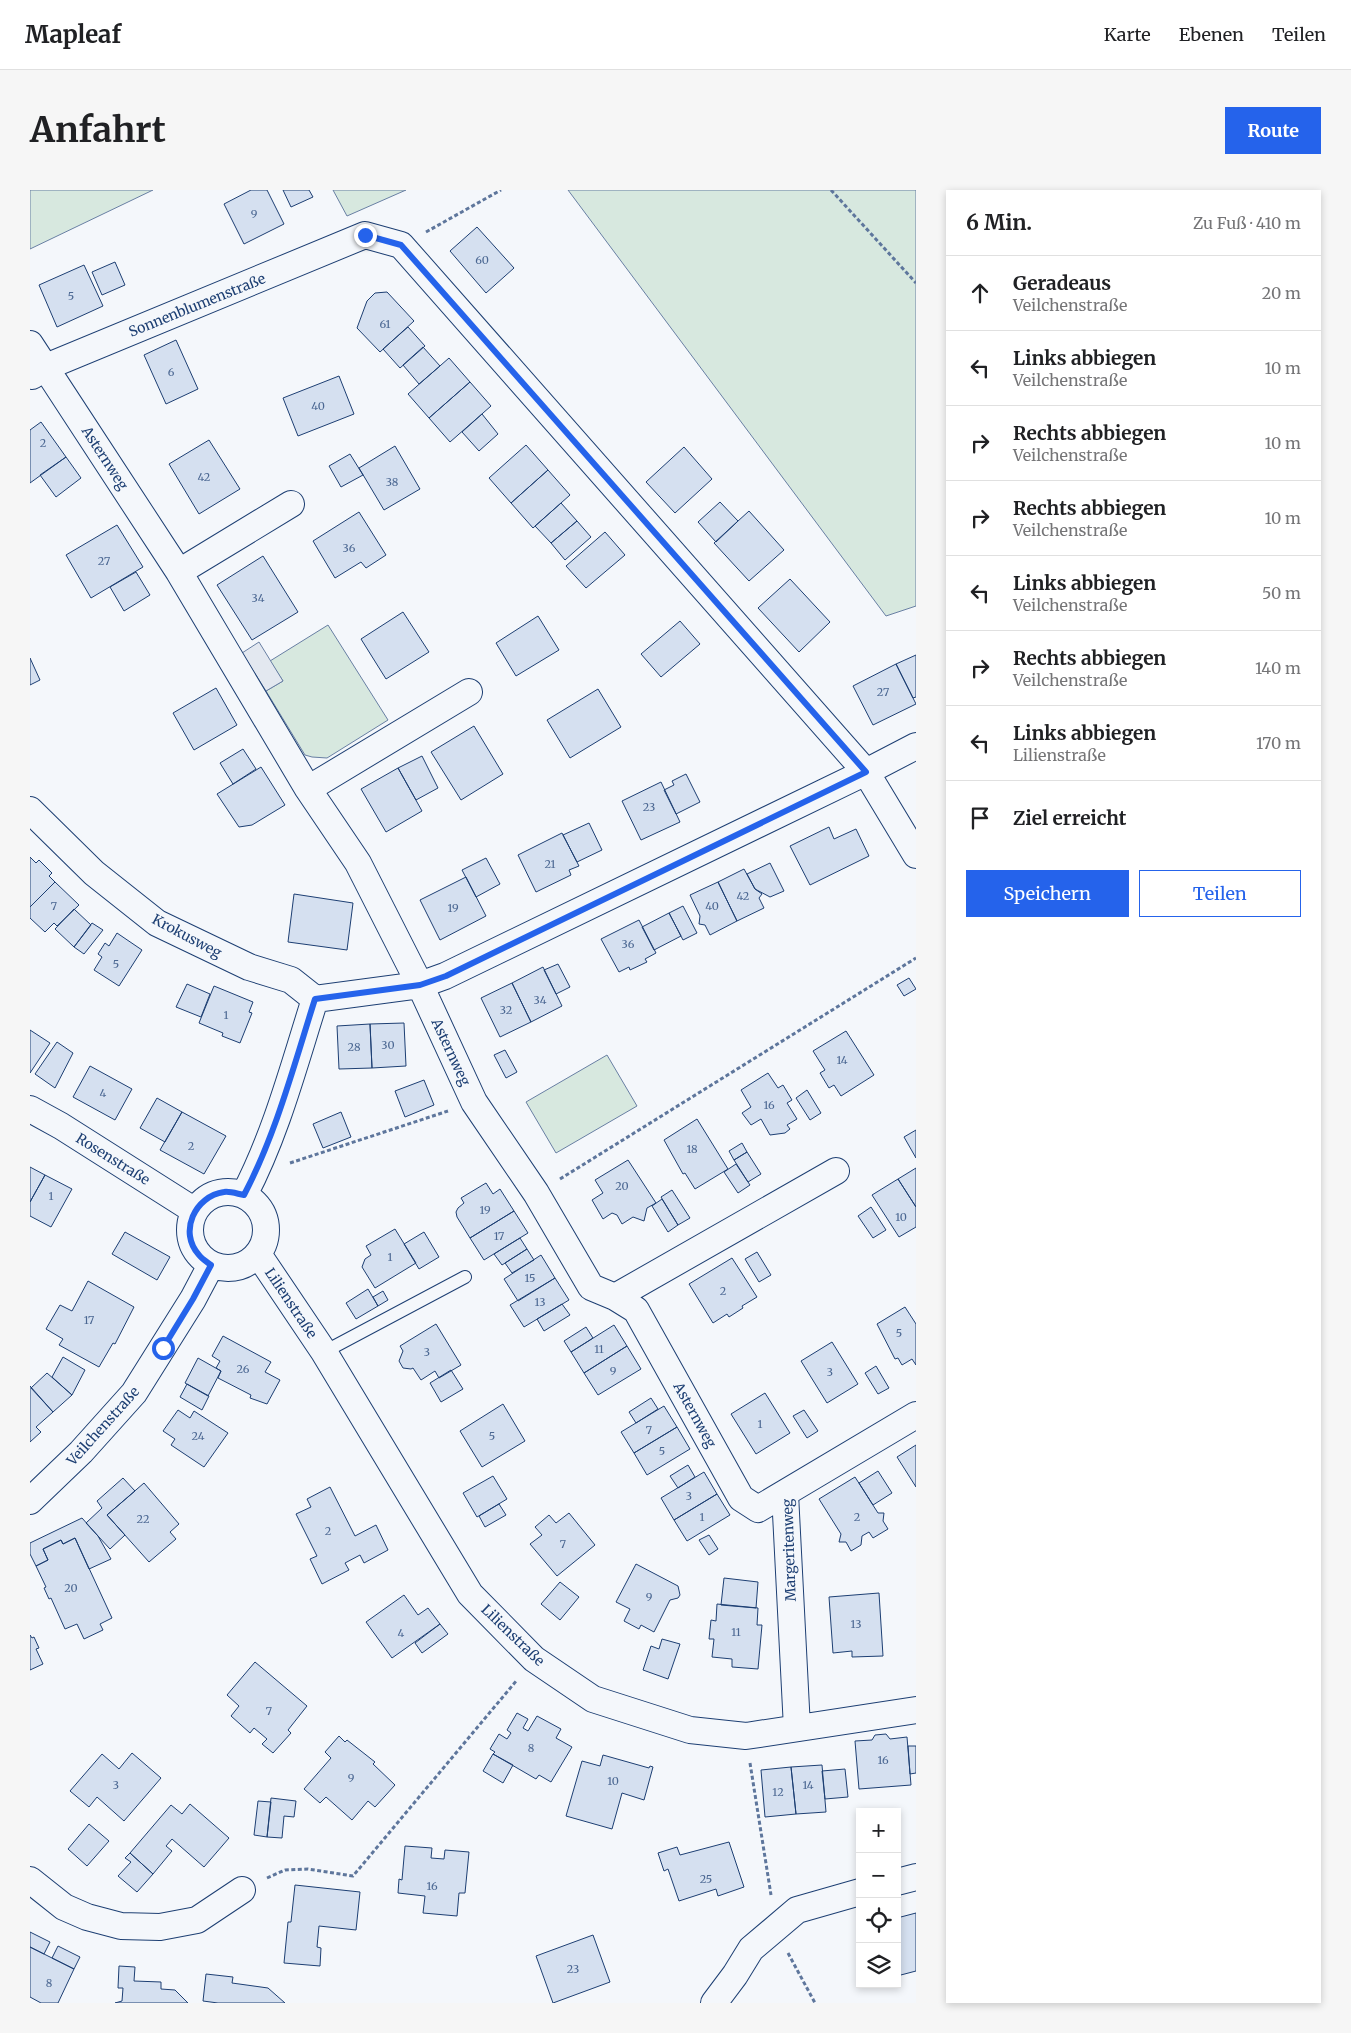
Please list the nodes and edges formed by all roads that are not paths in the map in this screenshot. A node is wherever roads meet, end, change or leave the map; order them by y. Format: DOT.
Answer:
graph roads {
  1 [pos="30,344"];
  2 [pos="38,372"];
  3 [pos="291,504"];
  4 [pos="179,572"];
  5 [pos="469,692"];
  6 [pos="916,746"];
  7 [pos="866,772"];
  8 [pos="308,789"];
  9 [pos="30,810"];
  10 [pos="916,855"];
  11 [pos="420,985"];
  12 [pos="315,999"];
  13 [pos="30,1109"];
  14 [pos="836,1171"];
  15 [pos="249,1185"];
  16 [pos="195,1211"];
  17 [pos="258,1254"];
  18 [pos="211,1265"];
  19 [pos="465,1277"];
  20 [pos="615,1297"];
  21 [pos="324,1352"];
  22 [pos="916,1415"];
  23 [pos="785,1494"];
  24 [pos="30,1501"];
  25 [pos="916,1710"];
  26 [pos="797,1728"];
  27 [pos="916,1877"];
  28 [pos="30,1880"];
  29 [pos="901,1881"];
  30 [pos="242,1890"];
  31 [pos="856,1893"];
  32 [pos="714,2003"];
  1 -- 2 [label="street, Asternweg"];
  2 -- 4 [label="street, Asternweg"];
  2 -- 7 [label="street, Sonnenblumenstraße"];
  3 -- 4 [label="street"];
  4 -- 8 [label="street, Asternweg"];
  5 -- 8 [label="street"];
  6 -- 7 [label="street"];
  7 -- 10 [label="street"];
  7 -- 11 [label="street"];
  8 -- 11 [label="street, Asternweg"];
  9 -- 12 [label="street, Krokusweg"];
  11 -- 12 [label="street"];
  11 -- 20 [label="street, Asternweg"];
  12 -- 15 [label="street"];
  13 -- 16 [label="street, Rosenstraße"];
  14 -- 20 [label="street"];
  15 -- 16 [label="street"];
  15 -- 17 [label="street"];
  16 -- 18 [label="street"];
  17 -- 18 [label="street"];
  17 -- 21 [label="street, Lilienstraße"];
  18 -- 24 [label="street, Veilchenstraße"];
  19 -- 21 [label="lane, Lilienstraße"];
  20 -- 23 [label="street, Asternweg"];
  21 -- 26 [label="street, Lilienstraße"];
  22 -- 23 [label="street, Margeritenweg"];
  23 -- 26 [label="street, Margeritenweg"];
  25 -- 26 [label="street, Lilienstraße"];
  27 -- 29 [label="street"];
  28 -- 30 [label="street"];
  31 -- 32 [label="street"];
}
